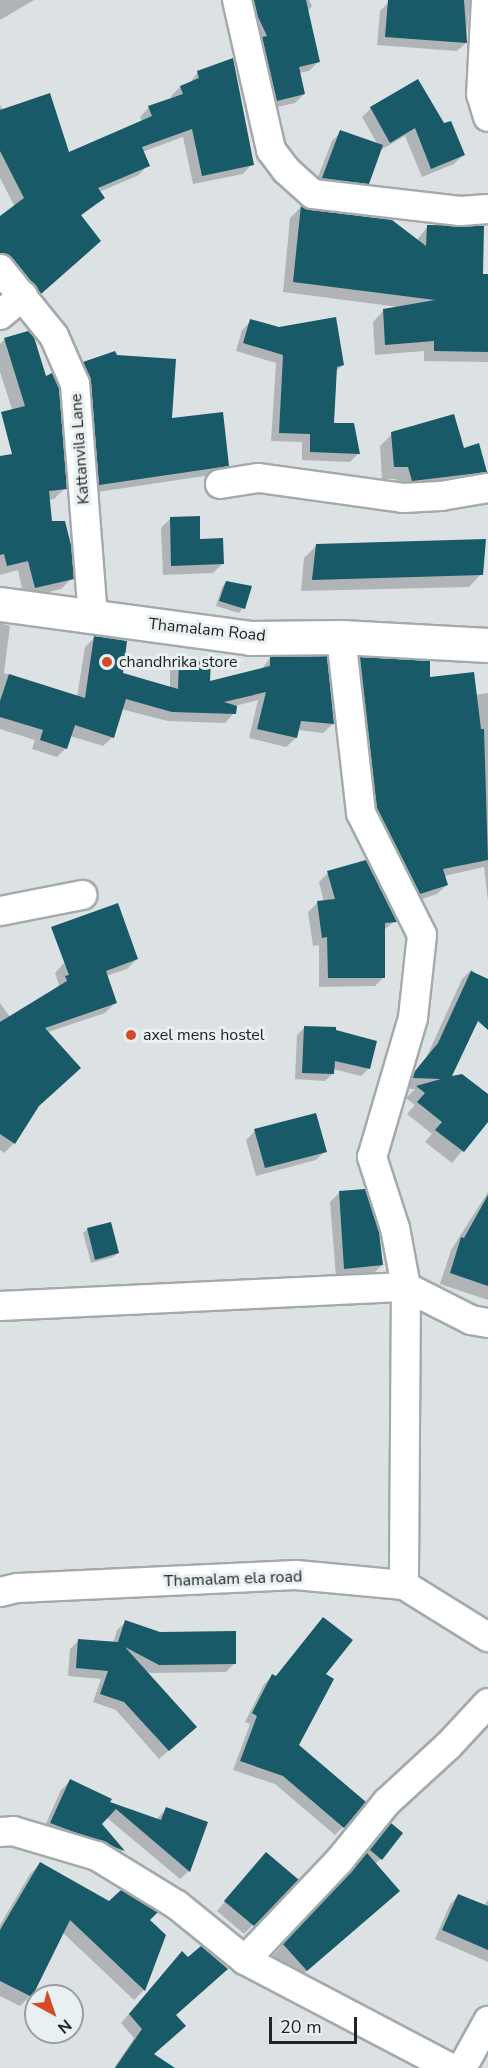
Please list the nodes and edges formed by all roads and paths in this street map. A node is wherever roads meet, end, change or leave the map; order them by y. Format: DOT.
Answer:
graph roads {
  1 [pos="237,0"];
  2 [pos="486,0"];
  3 [pos="488,117"];
  4 [pos="488,209"];
  5 [pos="0,269"];
  6 [pos="23,296"];
  7 [pos="0,315"];
  8 [pos="220,484"];
  9 [pos="488,488"];
  10 [pos="0,604"];
  11 [pos="93,616"];
  12 [pos="341,637"];
  13 [pos="487,651"];
  14 [pos="82,895"];
  15 [pos="0,911"];
  16 [pos="406,1287"];
  17 [pos="0,1306"];
  18 [pos="488,1323"];
  19 [pos="404,1586"];
  20 [pos="0,1592"];
  21 [pos="488,1637"];
  22 [pos="488,1703"];
  23 [pos="0,1832"];
  24 [pos="245,1960"];
  25 [pos="488,2021"];
  26 [pos="451,2068"];
  27 [pos="462,2068"];
  1 -- 4 [label="street"];
  2 -- 3 [label="street"];
  5 -- 6 [label="street, Kattanvila Lane"];
  6 -- 7 [label="street"];
  6 -- 11 [label="street, Kattanvila Lane"];
  8 -- 9 [label="street"];
  10 -- 11 [label="street, Thamalam Road"];
  11 -- 12 [label="street, Thamalam Road"];
  12 -- 13 [label="street, Thamalam Road"];
  12 -- 16 [label="street"];
  14 -- 15 [label="street"];
  16 -- 17 [label="street"];
  16 -- 18 [label="street"];
  16 -- 19 [label="street"];
  19 -- 20 [label="street, Thamalam ela road"];
  19 -- 21 [label="street, Thamalam ela road"];
  22 -- 24 [label="street"];
  23 -- 24 [label="street"];
  24 -- 26 [label="street"];
  25 -- 27 [label="street"];
}
